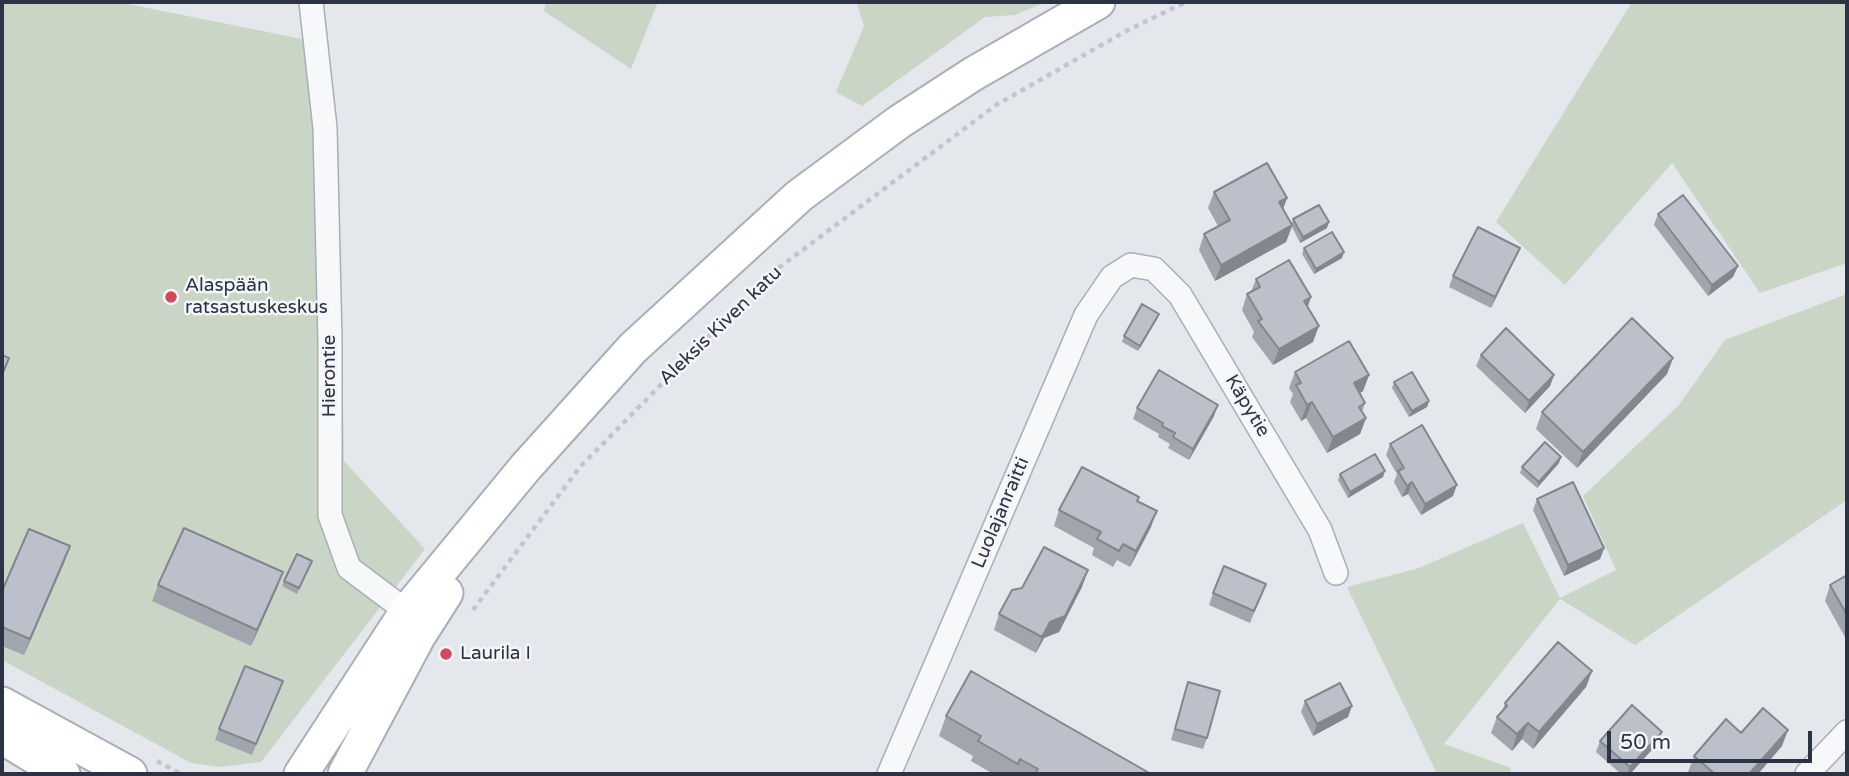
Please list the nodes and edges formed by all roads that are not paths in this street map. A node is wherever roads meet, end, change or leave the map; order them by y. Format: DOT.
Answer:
graph roads {
  1 [pos="311,2"];
  2 [pos="1098,2"];
  3 [pos="1131,265"];
  4 [pos="1336,573"];
  5 [pos="416,618"];
  6 [pos="2,704"];
  7 [pos="1847,732"];
  8 [pos="2,737"];
  9 [pos="63,774"];
  10 [pos="130,774"];
  11 [pos="301,774"];
  12 [pos="345,774"];
  13 [pos="889,774"];
  14 [pos="1807,774"];
  1 -- 5 [label="street, Hierontie"];
  2 -- 5 [label="main road"];
  3 -- 4 [label="street, Käpytie"];
  3 -- 13 [label="street, Luolajanraitti"];
  5 -- 11 [label="main road"];
  5 -- 12 [label="main road"];
  6 -- 10 [label="main road"];
  7 -- 14 [label="street"];
  8 -- 9 [label="main road"];
}
